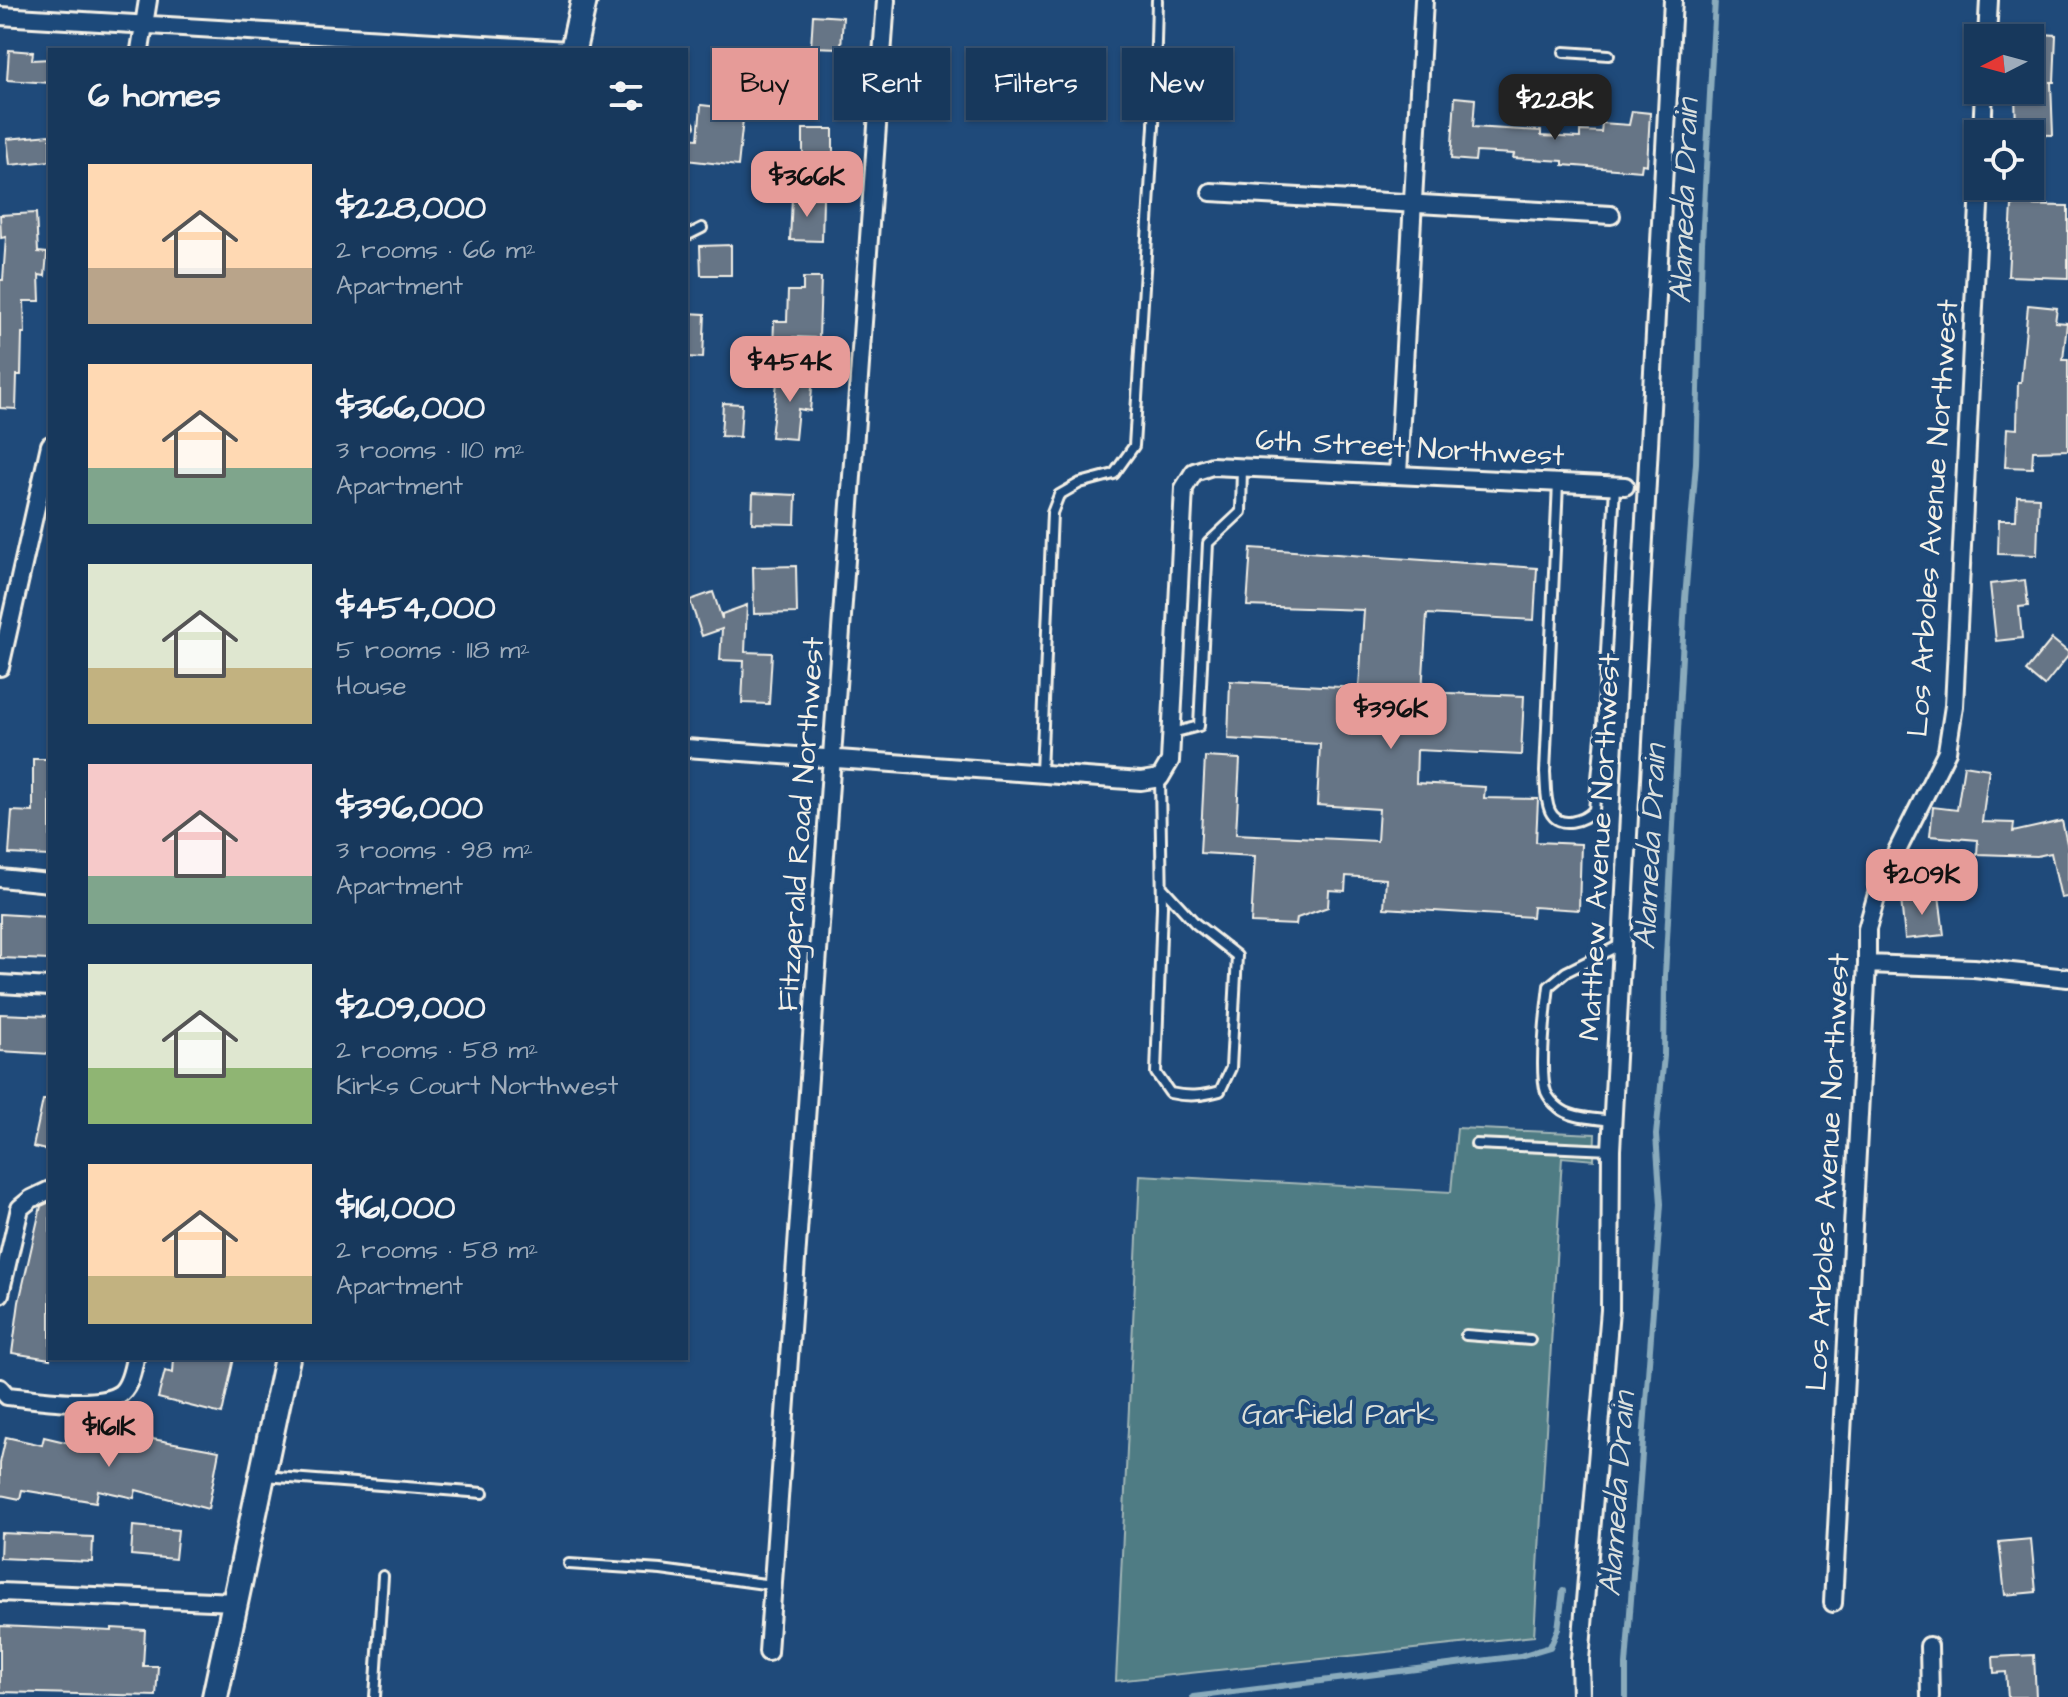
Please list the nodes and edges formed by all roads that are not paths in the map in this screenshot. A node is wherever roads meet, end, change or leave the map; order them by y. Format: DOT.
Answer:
graph roads {
  1 [pos="148,0"];
  2 [pos="584,0"];
  3 [pos="886,0"];
  4 [pos="1157,0"];
  5 [pos="1424,0"];
  6 [pos="1673,0"];
  7 [pos="1989,0"];
  8 [pos="0,16"];
  9 [pos="1988,24"];
  10 [pos="146,26"];
  11 [pos="140,48"];
  12 [pos="536,48"];
  13 [pos="572,48"];
  14 [pos="1564,52"];
  15 [pos="1609,55"];
  16 [pos="1211,192"];
  17 [pos="1979,200"];
  18 [pos="1413,203"];
  19 [pos="1611,215"];
  20 [pos="702,228"];
  21 [pos="688,235"];
  22 [pos="48,453"];
  23 [pos="1242,467"];
  24 [pos="1398,474"];
  25 [pos="1558,482"];
  26 [pos="1620,486"];
  27 [pos="3,639"];
  28 [pos="0,667"];
  29 [pos="1171,733"];
  30 [pos="688,748"];
  31 [pos="833,757"];
  32 [pos="1041,772"];
  33 [pos="1160,778"];
  34 [pos="0,878"];
  35 [pos="48,883"];
  36 [pos="1162,887"];
  37 [pos="1622,944"];
  38 [pos="1867,964"];
  39 [pos="2068,978"];
  40 [pos="0,984"];
  41 [pos="48,987"];
  42 [pos="1613,1121"];
  43 [pos="1476,1144"];
  44 [pos="1611,1150"];
  45 [pos="48,1191"];
  46 [pos="0,1294"];
  47 [pos="1466,1335"];
  48 [pos="1530,1340"];
  49 [pos="135,1360"];
  50 [pos="287,1360"];
  51 [pos="0,1388"];
  52 [pos="262,1476"];
  53 [pos="483,1493"];
  54 [pos="569,1564"];
  55 [pos="383,1576"];
  56 [pos="773,1585"];
  57 [pos="0,1592"];
  58 [pos="235,1602"];
  59 [pos="1833,1603"];
  60 [pos="1929,1646"];
  61 [pos="768,1652"];
  62 [pos="215,1697"];
  63 [pos="375,1697"];
  64 [pos="1581,1697"];
  65 [pos="1930,1697"];
  1 -- 10 [label="street"];
  2 -- 13 [label="main road"];
  3 -- 31 [label="street, Fitzgerald Road Northwest"];
  4 -- 32 [label="lane"];
  5 -- 18 [label="street"];
  6 -- 37 [label="street, Matthew Avenue Northwest"];
  7 -- 9 [label="street"];
  8 -- 10 [label="street"];
  10 -- 11 [label="street"];
  10 -- 12 [label="street"];
  14 -- 15 [label="lane"];
  16 -- 18 [label="street"];
  17 -- 38 [label="street, Los Arboles Avenue Northwest"];
  18 -- 19 [label="street"];
  18 -- 24 [label="street"];
  20 -- 21 [label="lane"];
  22 -- 27 [label="street"];
  23 -- 24 [label="street, 6th Street Northwest"];
  23 -- 29 [label="lane"];
  23 -- 29 [label="street, 6th Street Northwest"];
  24 -- 25 [label="street, 6th Street Northwest"];
  25 -- 26 [label="street, 6th Street Northwest"];
  25 -- 26 [label="lane"];
  27 -- 28 [label="street"];
  29 -- 33 [label="street"];
  30 -- 31 [label="street"];
  31 -- 32 [label="street"];
  31 -- 56 [label="street, Fitzgerald Road Northwest"];
  32 -- 33 [label="street"];
  33 -- 36 [label="lane"];
  34 -- 35 [label="street"];
  36 -- 36 [label="lane"];
  37 -- 42 [label="street, Matthew Avenue Northwest"];
  37 -- 42 [label="lane"];
  38 -- 39 [label="street"];
  38 -- 59 [label="street, Los Arboles Avenue Northwest"];
  40 -- 41 [label="street"];
  42 -- 44 [label="street, Matthew Avenue Northwest"];
  43 -- 44 [label="lane"];
  44 -- 64 [label="street, Matthew Avenue Northwest"];
  45 -- 46 [label="street"];
  47 -- 48 [label="lane"];
  49 -- 51 [label="street"];
  50 -- 52 [label="main road"];
  52 -- 53 [label="lane"];
  52 -- 58 [label="main road"];
  54 -- 56 [label="lane"];
  55 -- 63 [label="lane"];
  56 -- 61 [label="street, Fitzgerald Road Northwest"];
  57 -- 58 [label="street"];
  58 -- 62 [label="main road"];
  60 -- 65 [label="street"];
}
